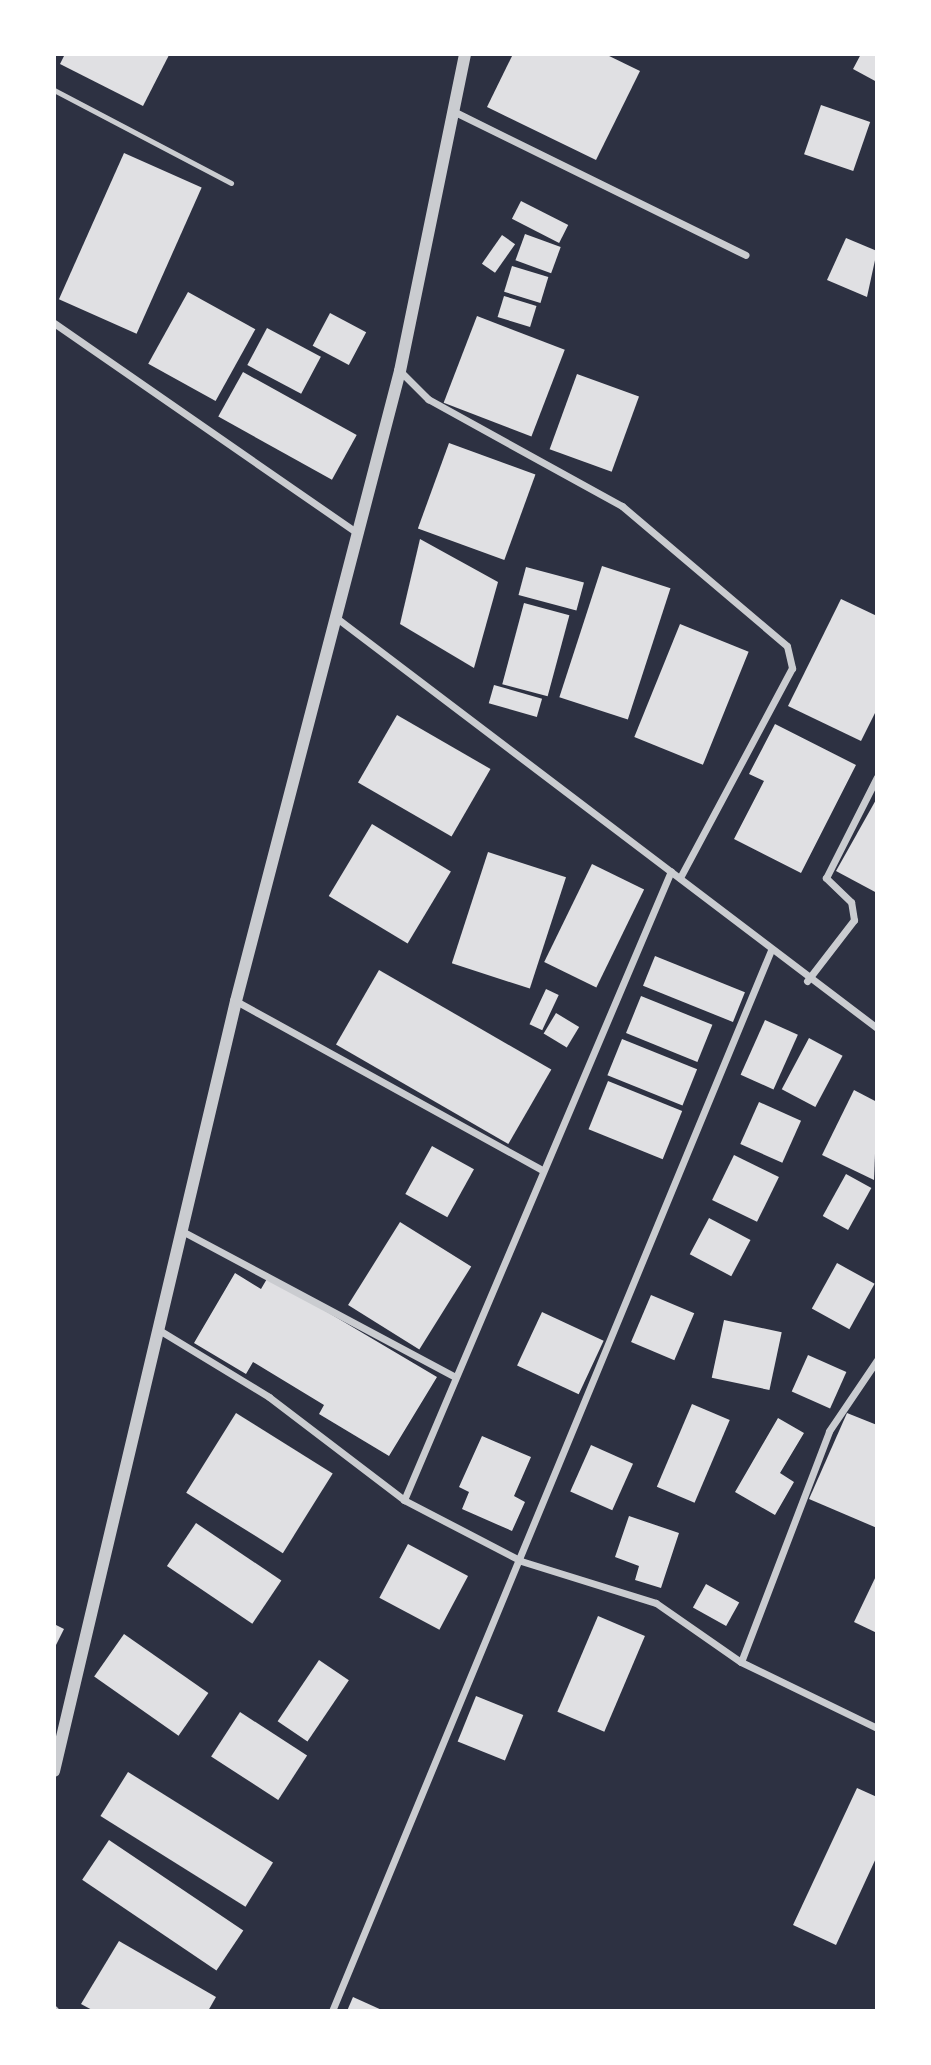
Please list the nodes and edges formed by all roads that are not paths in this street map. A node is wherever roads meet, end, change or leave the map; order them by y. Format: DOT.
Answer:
graph roads {
  1 [pos="465,54"];
  2 [pos="54,90"];
  3 [pos="453,111"];
  4 [pos="231,183"];
  5 [pos="746,255"];
  6 [pos="54,323"];
  7 [pos="400,371"];
  8 [pos="356,532"];
  9 [pos="333,615"];
  10 [pos="877,777"];
  11 [pos="671,871"];
  12 [pos="680,878"];
  13 [pos="771,950"];
  14 [pos="807,981"];
  15 [pos="236,1001"];
  16 [pos="877,1028"];
  17 [pos="542,1170"];
  18 [pos="182,1231"];
  19 [pos="159,1330"];
  20 [pos="877,1360"];
  21 [pos="454,1376"];
  22 [pos="867,1377"];
  23 [pos="877,1382"];
  24 [pos="404,1500"];
  25 [pos="521,1561"];
  26 [pos="741,1662"];
  27 [pos="877,1728"];
  28 [pos="54,1771"];
  29 [pos="332,2011"];
  1 -- 3 [label="street"];
  2 -- 4 [label="lane"];
  3 -- 5 [label="street"];
  3 -- 7 [label="street"];
  6 -- 8 [label="street"];
  7 -- 8 [label="street"];
  7 -- 12 [label="street"];
  8 -- 9 [label="street"];
  9 -- 11 [label="street"];
  9 -- 15 [label="street"];
  10 -- 14 [label="street"];
  11 -- 12 [label="street"];
  11 -- 17 [label="street"];
  12 -- 13 [label="street"];
  13 -- 14 [label="street"];
  13 -- 25 [label="street"];
  14 -- 16 [label="street"];
  15 -- 17 [label="street"];
  15 -- 18 [label="street"];
  17 -- 21 [label="street"];
  18 -- 19 [label="street"];
  18 -- 21 [label="street"];
  19 -- 24 [label="street"];
  19 -- 28 [label="street"];
  20 -- 22 [label="street"];
  21 -- 24 [label="street"];
  22 -- 23 [label="street"];
  22 -- 26 [label="street"];
  24 -- 25 [label="street"];
  25 -- 26 [label="street"];
  25 -- 29 [label="street"];
  26 -- 27 [label="street"];
}
